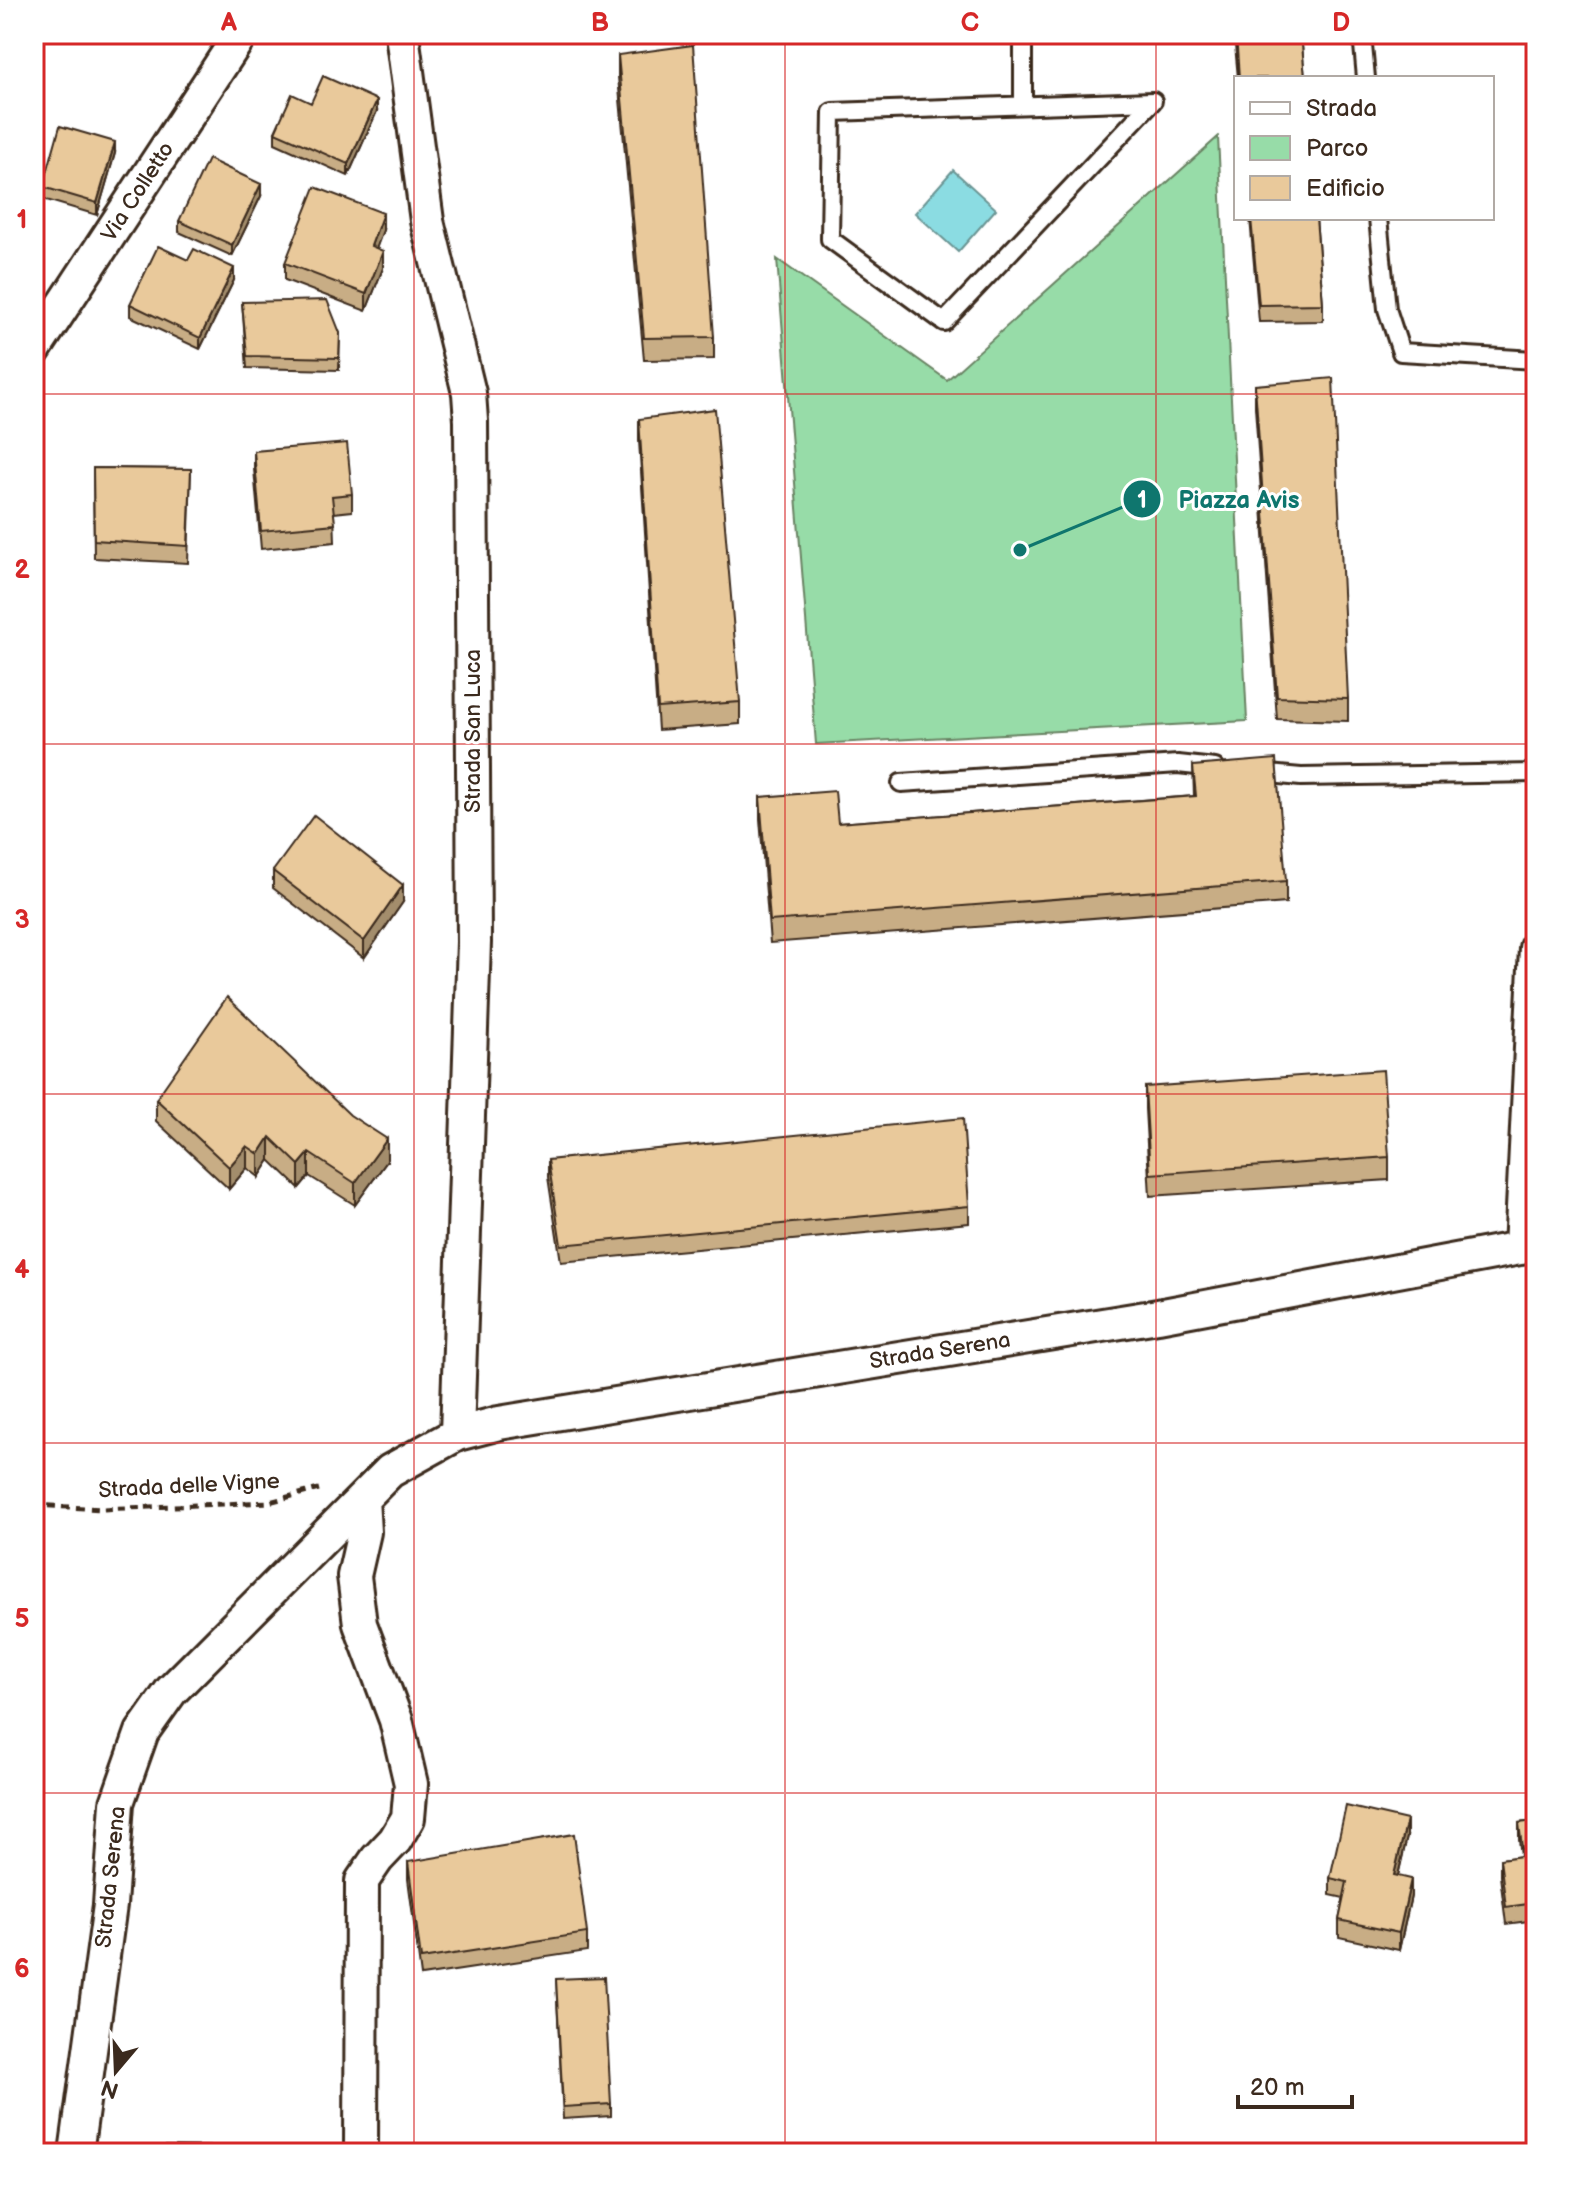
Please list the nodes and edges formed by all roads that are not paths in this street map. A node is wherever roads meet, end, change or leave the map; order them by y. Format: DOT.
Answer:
graph roads {
  1 [pos="241,34"];
  2 [pos="402,34"];
  3 [pos="1023,34"];
  4 [pos="1362,34"];
  5 [pos="1366,76"];
  6 [pos="1023,105"];
  7 [pos="1378,220"];
  8 [pos="34,350"];
  9 [pos="1536,360"];
  10 [pos="1536,773"];
  11 [pos="901,783"];
  12 [pos="1536,948"];
  13 [pos="1528,1247"];
  14 [pos="457,1434"];
  15 [pos="362,1499"];
  16 [pos="76,2153"];
  17 [pos="361,2153"];
  1 -- 8 [label="street, Via Colletto"];
  2 -- 14 [label="street, Strada San Luca"];
  3 -- 6 [label="lane"];
  4 -- 5 [label="lane"];
  6 -- 6 [label="lane"];
  7 -- 9 [label="lane"];
  10 -- 11 [label="lane"];
  12 -- 13 [label="street"];
  13 -- 14 [label="street, Strada Serena"];
  14 -- 15 [label="street, Strada Serena"];
  15 -- 16 [label="street, Strada Serena"];
  15 -- 17 [label="street"];
}
